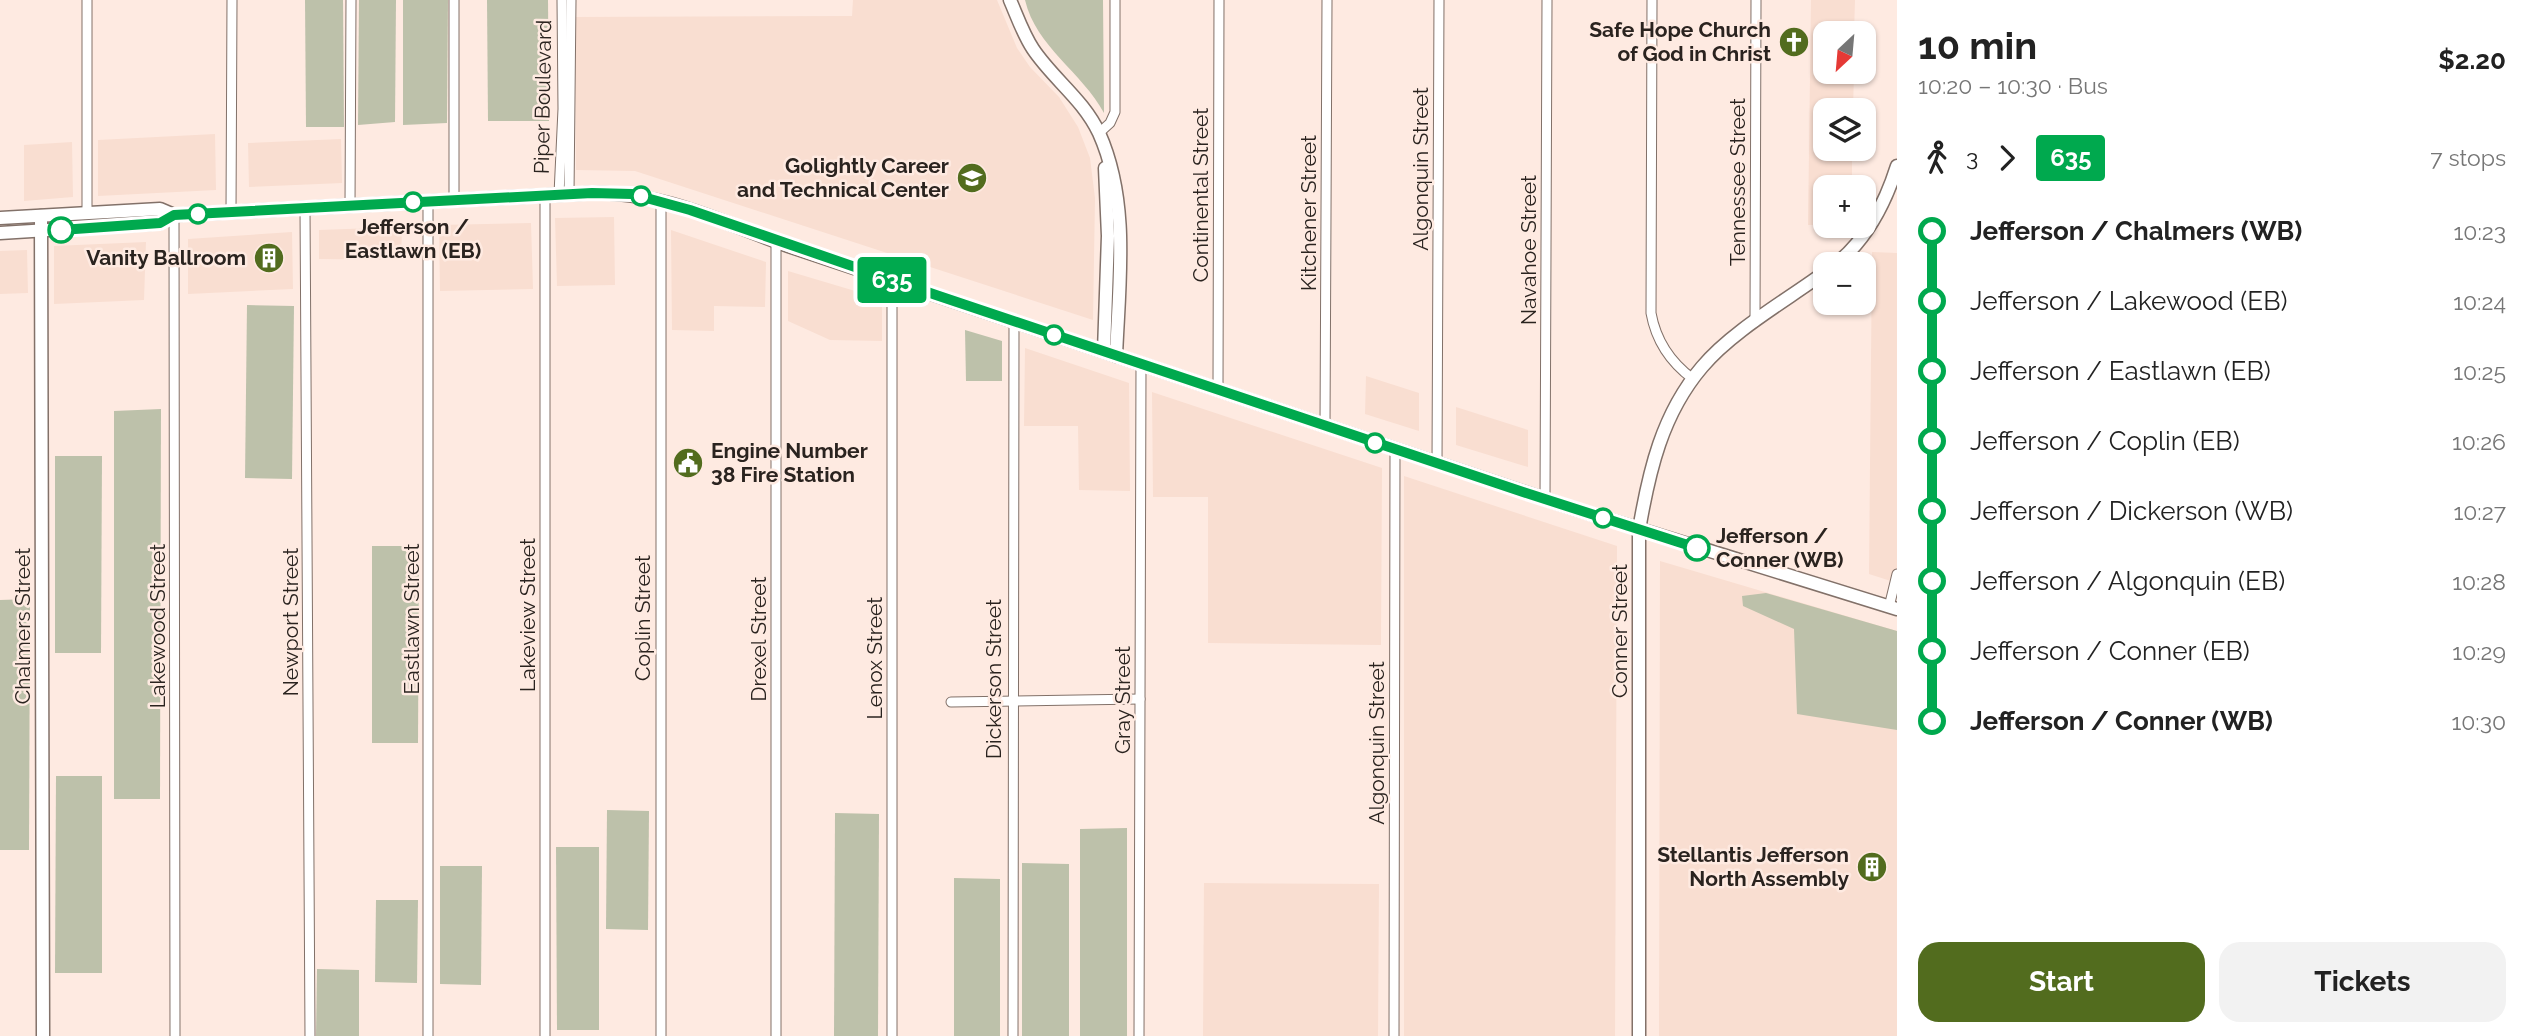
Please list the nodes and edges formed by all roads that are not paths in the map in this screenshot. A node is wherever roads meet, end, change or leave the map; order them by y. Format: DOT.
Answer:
graph roads {
  1 [pos="87,0"];
  2 [pos="232,0"];
  3 [pos="351,0"];
  4 [pos="454,0"];
  5 [pos="562,0"];
  6 [pos="571,0"];
  7 [pos="1010,0"];
  8 [pos="1115,0"];
  9 [pos="1219,0"];
  10 [pos="1327,0"];
  11 [pos="1439,0"];
  12 [pos="1547,0"];
  13 [pos="1652,0"];
  14 [pos="1756,0"];
  15 [pos="1098,133"];
  16 [pos="1897,166"];
  17 [pos="564,194"];
  18 [pos="545,195"];
  19 [pos="454,200"];
  20 [pos="428,201"];
  21 [pos="661,201"];
  22 [pos="350,206"];
  23 [pos="305,208"];
  24 [pos="231,212"];
  25 [pos="87,213"];
  26 [pos="174,215"];
  27 [pos="41,216"];
  28 [pos="0,218"];
  29 [pos="41,232"];
  30 [pos="0,233"];
  31 [pos="776,242"];
  32 [pos="1848,252"];
  33 [pos="892,280"];
  34 [pos="1813,281"];
  35 [pos="1014,321"];
  36 [pos="1755,322"];
  37 [pos="1110,354"];
  38 [pos="1141,364"];
  39 [pos="1693,379"];
  40 [pos="1218,390"];
  41 [pos="1325,426"];
  42 [pos="1395,449"];
  43 [pos="1437,464"];
  44 [pos="1545,499"];
  45 [pos="1639,530"];
  46 [pos="1897,574"];
  47 [pos="1893,608"];
  48 [pos="1140,699"];
  49 [pos="1013,701"];
  50 [pos="951,702"];
  51 [pos="43,1036"];
  52 [pos="174,1036"];
  53 [pos="310,1036"];
  54 [pos="428,1036"];
  55 [pos="545,1036"];
  56 [pos="660,1036"];
  57 [pos="776,1036"];
  58 [pos="892,1036"];
  59 [pos="1013,1036"];
  60 [pos="1139,1036"];
  61 [pos="1394,1036"];
  62 [pos="1639,1036"];
  1 -- 25 [label="street"];
  2 -- 24 [label="street"];
  3 -- 22 [label="street"];
  4 -- 19 [label="street"];
  5 -- 17 [label="street, Piper Boulevard"];
  6 -- 17 [label="street, Piper Boulevard"];
  7 -- 15 [label="main road"];
  8 -- 15 [label="street"];
  9 -- 40 [label="street, Continental Street"];
  10 -- 41 [label="street, Kitchener Street"];
  11 -- 43 [label="street, Algonquin Street"];
  12 -- 44 [label="street, Navahoe Street"];
  13 -- 39 [label="street"];
  14 -- 36 [label="street, Tennessee Street"];
  15 -- 37 [label="main road"];
  16 -- 32 [label="main road"];
  17 -- 18 [label="main road"];
  17 -- 21 [label="main road"];
  18 -- 19 [label="main road"];
  18 -- 55 [label="street, Lakeview Street"];
  19 -- 20 [label="main road"];
  20 -- 22 [label="main road"];
  20 -- 54 [label="street, Eastlawn Street"];
  21 -- 31 [label="main road"];
  21 -- 56 [label="street, Coplin Street"];
  22 -- 23 [label="main road"];
  23 -- 24 [label="main road"];
  23 -- 53 [label="street, Newport Street"];
  24 -- 26 [label="main road"];
  25 -- 26 [label="main road"];
  25 -- 27 [label="main road"];
  26 -- 29 [label="main road"];
  26 -- 52 [label="street, Lakewood Street"];
  27 -- 28 [label="main road"];
  27 -- 29 [label="main road, Chalmers Street"];
  29 -- 30 [label="main road"];
  29 -- 51 [label="main road, Chalmers Street"];
  31 -- 33 [label="main road"];
  31 -- 57 [label="street, Drexel Street"];
  33 -- 35 [label="main road"];
  33 -- 58 [label="street, Lenox Street"];
  34 -- 36 [label="main road, Conner Street"];
  35 -- 37 [label="main road"];
  35 -- 49 [label="street, Dickerson Street"];
  36 -- 39 [label="main road, Conner Street"];
  37 -- 38 [label="main road"];
  38 -- 40 [label="main road"];
  38 -- 48 [label="street, Gray Street"];
  39 -- 45 [label="main road, Conner Street"];
  40 -- 41 [label="main road"];
  41 -- 42 [label="main road"];
  42 -- 43 [label="main road"];
  42 -- 61 [label="street, Algonquin Street"];
  43 -- 44 [label="main road"];
  44 -- 45 [label="main road"];
  45 -- 47 [label="main road"];
  45 -- 62 [label="main road, Conner Street"];
  46 -- 47 [label="street"];
  48 -- 49 [label="street"];
  48 -- 60 [label="street, Gray Street"];
  49 -- 50 [label="street"];
  49 -- 59 [label="street, Dickerson Street"];
}
